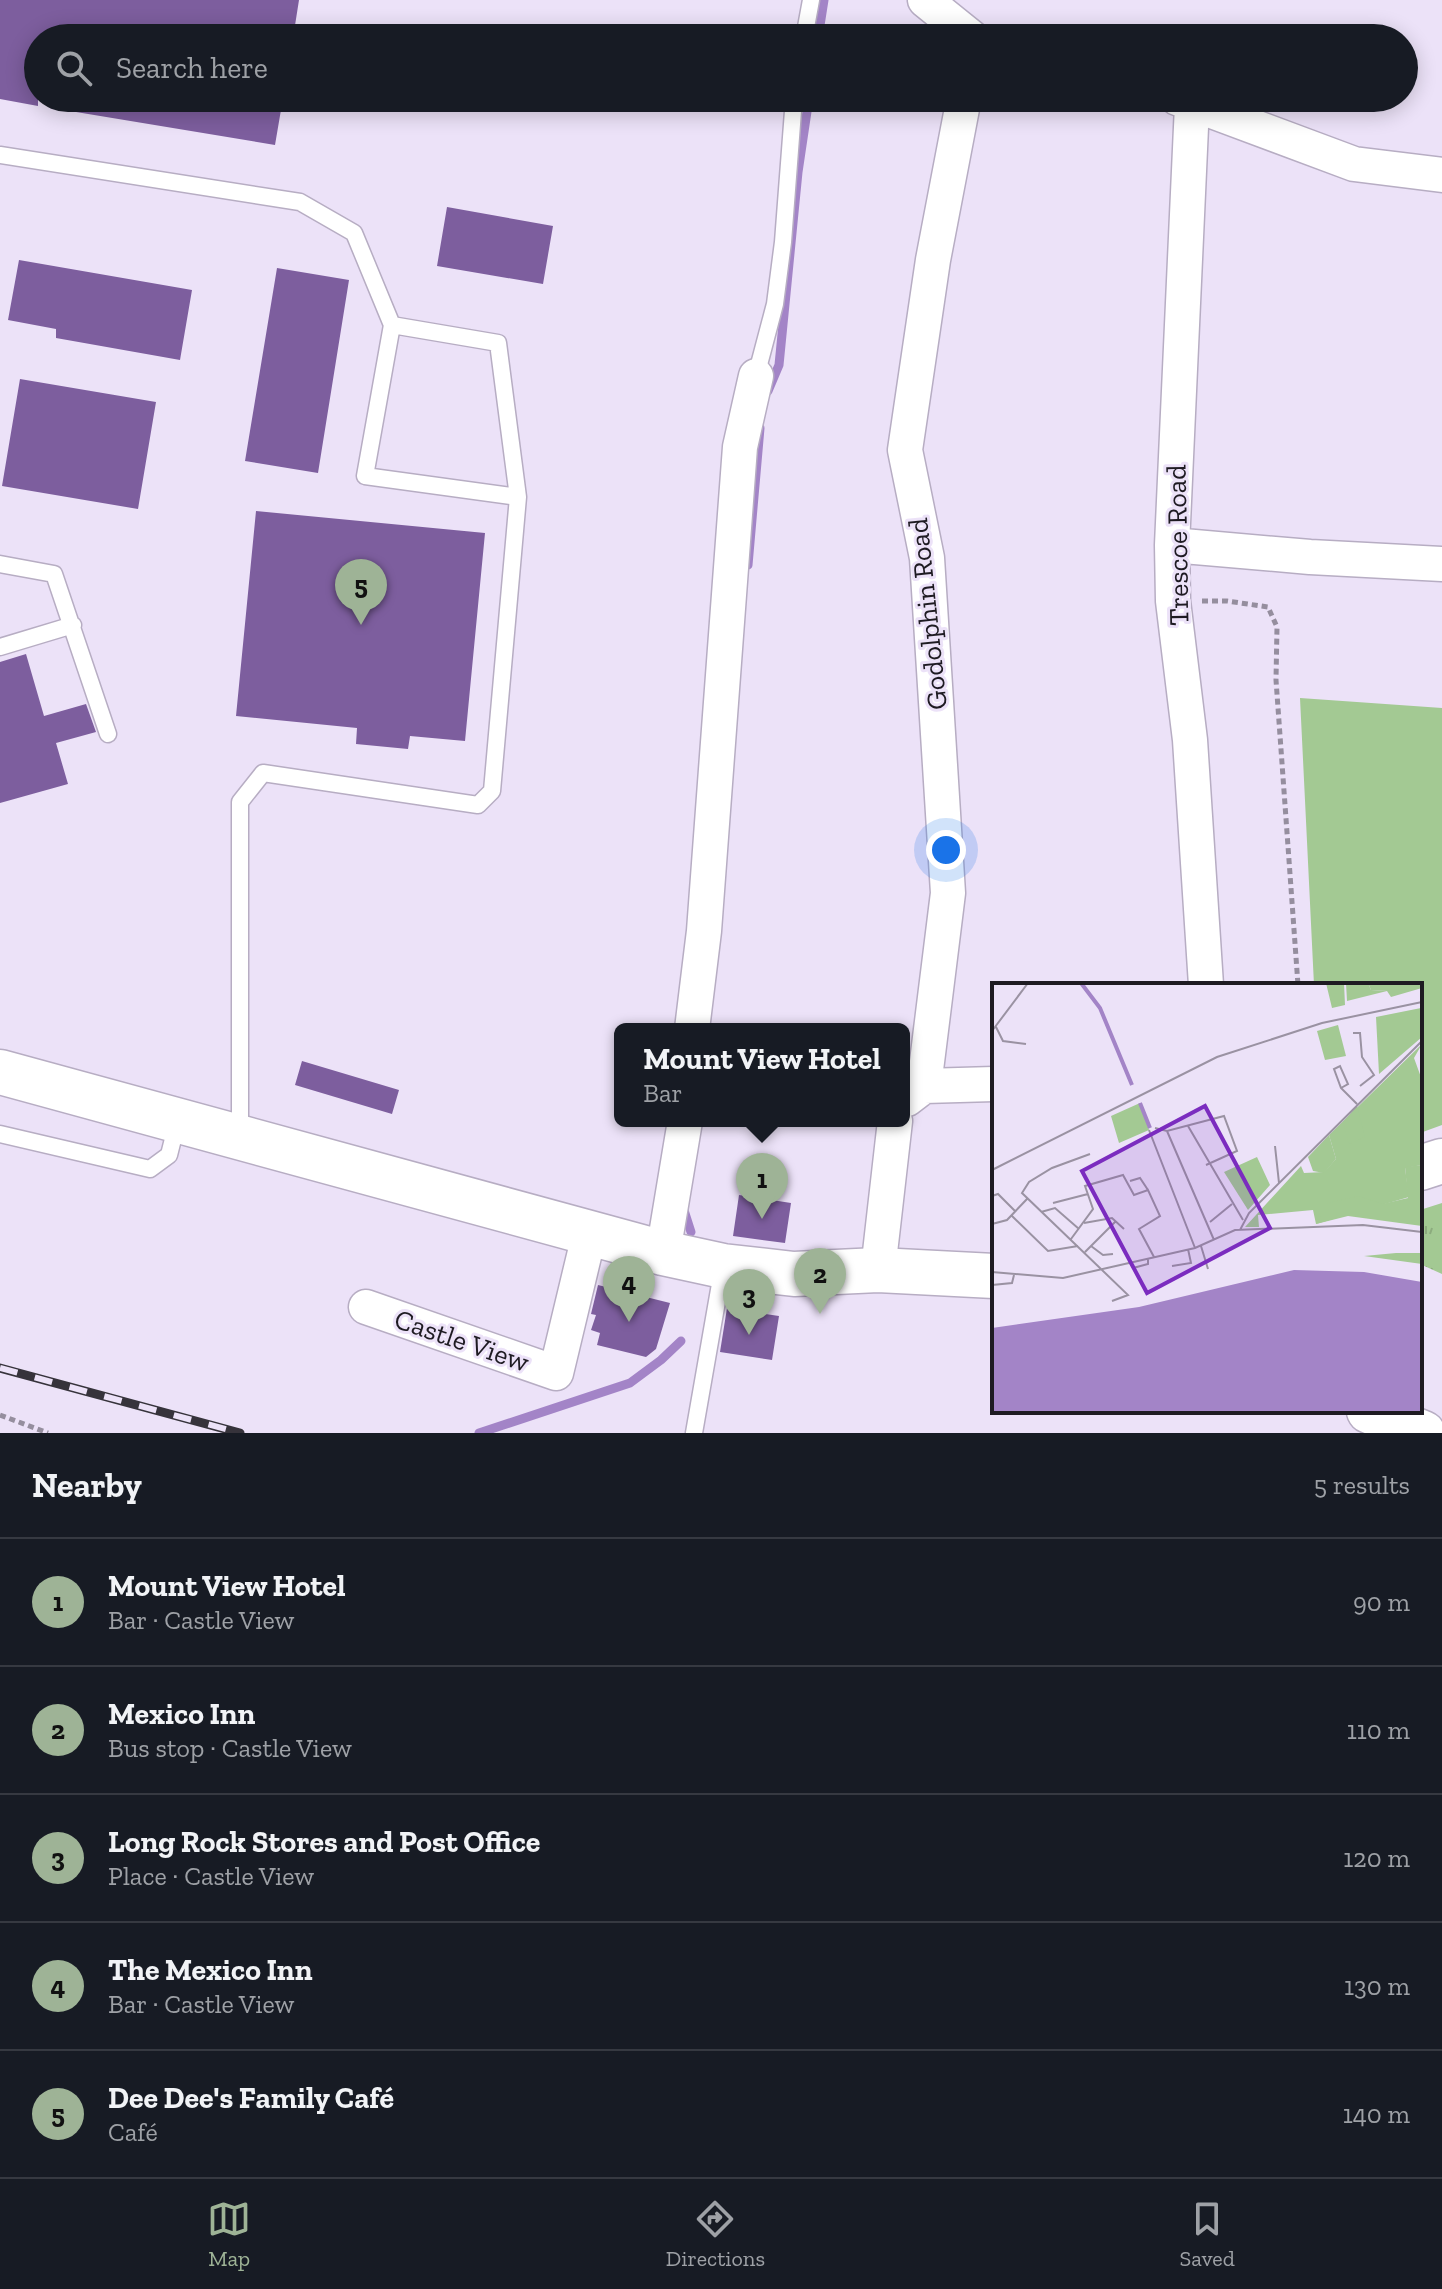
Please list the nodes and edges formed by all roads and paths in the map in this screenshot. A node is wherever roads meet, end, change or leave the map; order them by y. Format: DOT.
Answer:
graph roads {
  1 [pos="811,0"];
  2 [pos="925,0"];
  3 [pos="807,24"];
  4 [pos="955,24"];
  5 [pos="793,112"];
  6 [pos="961,112"];
  7 [pos="1184,112"];
  8 [pos="1214,112"];
  9 [pos="0,155"];
  10 [pos="1442,175"];
  11 [pos="392,325"];
  12 [pos="756,376"];
  13 [pos="518,497"];
  14 [pos="1172,545"];
  15 [pos="0,564"];
  16 [pos="1442,564"];
  17 [pos="1173,601"];
  18 [pos="73,625"];
  19 [pos="0,647"];
  20 [pos="108,734"];
  21 [pos="1206,983"];
  22 [pos="1298,983"];
  23 [pos="693,1023"];
  24 [pos="0,1072"];
  25 [pos="992,1084"];
  26 [pos="914,1093"];
  27 [pos="178,1121"];
  28 [pos="684,1127"];
  29 [pos="894,1127"];
  30 [pos="0,1134"];
  31 [pos="240,1138"];
  32 [pos="1442,1161"];
  33 [pos="1422,1167"];
  34 [pos="590,1231"];
  35 [pos="663,1253"];
  36 [pos="723,1266"];
  37 [pos="878,1270"];
  38 [pos="992,1276"];
  39 [pos="366,1307"];
  40 [pos="1374,1413"];
  41 [pos="0,1415"];
  42 [pos="48,1433"];
  43 [pos="694,1433"];
  44 [pos="1423,1433"];
  1 -- 3 [label="lane"];
  2 -- 4 [label="street"];
  5 -- 12 [label="lane"];
  6 -- 26 [label="street, Godolphin Road"];
  7 -- 14 [label="street, Trescoe Road"];
  8 -- 10 [label="street"];
  9 -- 11 [label="lane"];
  11 -- 13 [label="lane"];
  11 -- 13 [label="lane"];
  12 -- 23 [label="street"];
  13 -- 31 [label="lane"];
  14 -- 16 [label="street"];
  14 -- 17 [label="street, Trescoe Road"];
  15 -- 18 [label="lane"];
  17 -- 21 [label="street, Trescoe Road"];
  17 -- 22 [label="path"];
  18 -- 19 [label="lane"];
  18 -- 20 [label="lane"];
  24 -- 27 [label="street"];
  25 -- 26 [label="street"];
  27 -- 30 [label="lane"];
  27 -- 31 [label="street"];
  28 -- 35 [label="street"];
  29 -- 37 [label="street"];
  31 -- 34 [label="street"];
  32 -- 33 [label="street"];
  34 -- 35 [label="street"];
  34 -- 39 [label="street, Castle View"];
  35 -- 36 [label="street"];
  36 -- 37 [label="street"];
  36 -- 43 [label="lane"];
  37 -- 38 [label="street"];
  40 -- 44 [label="street"];
  41 -- 42 [label="path"];
}
